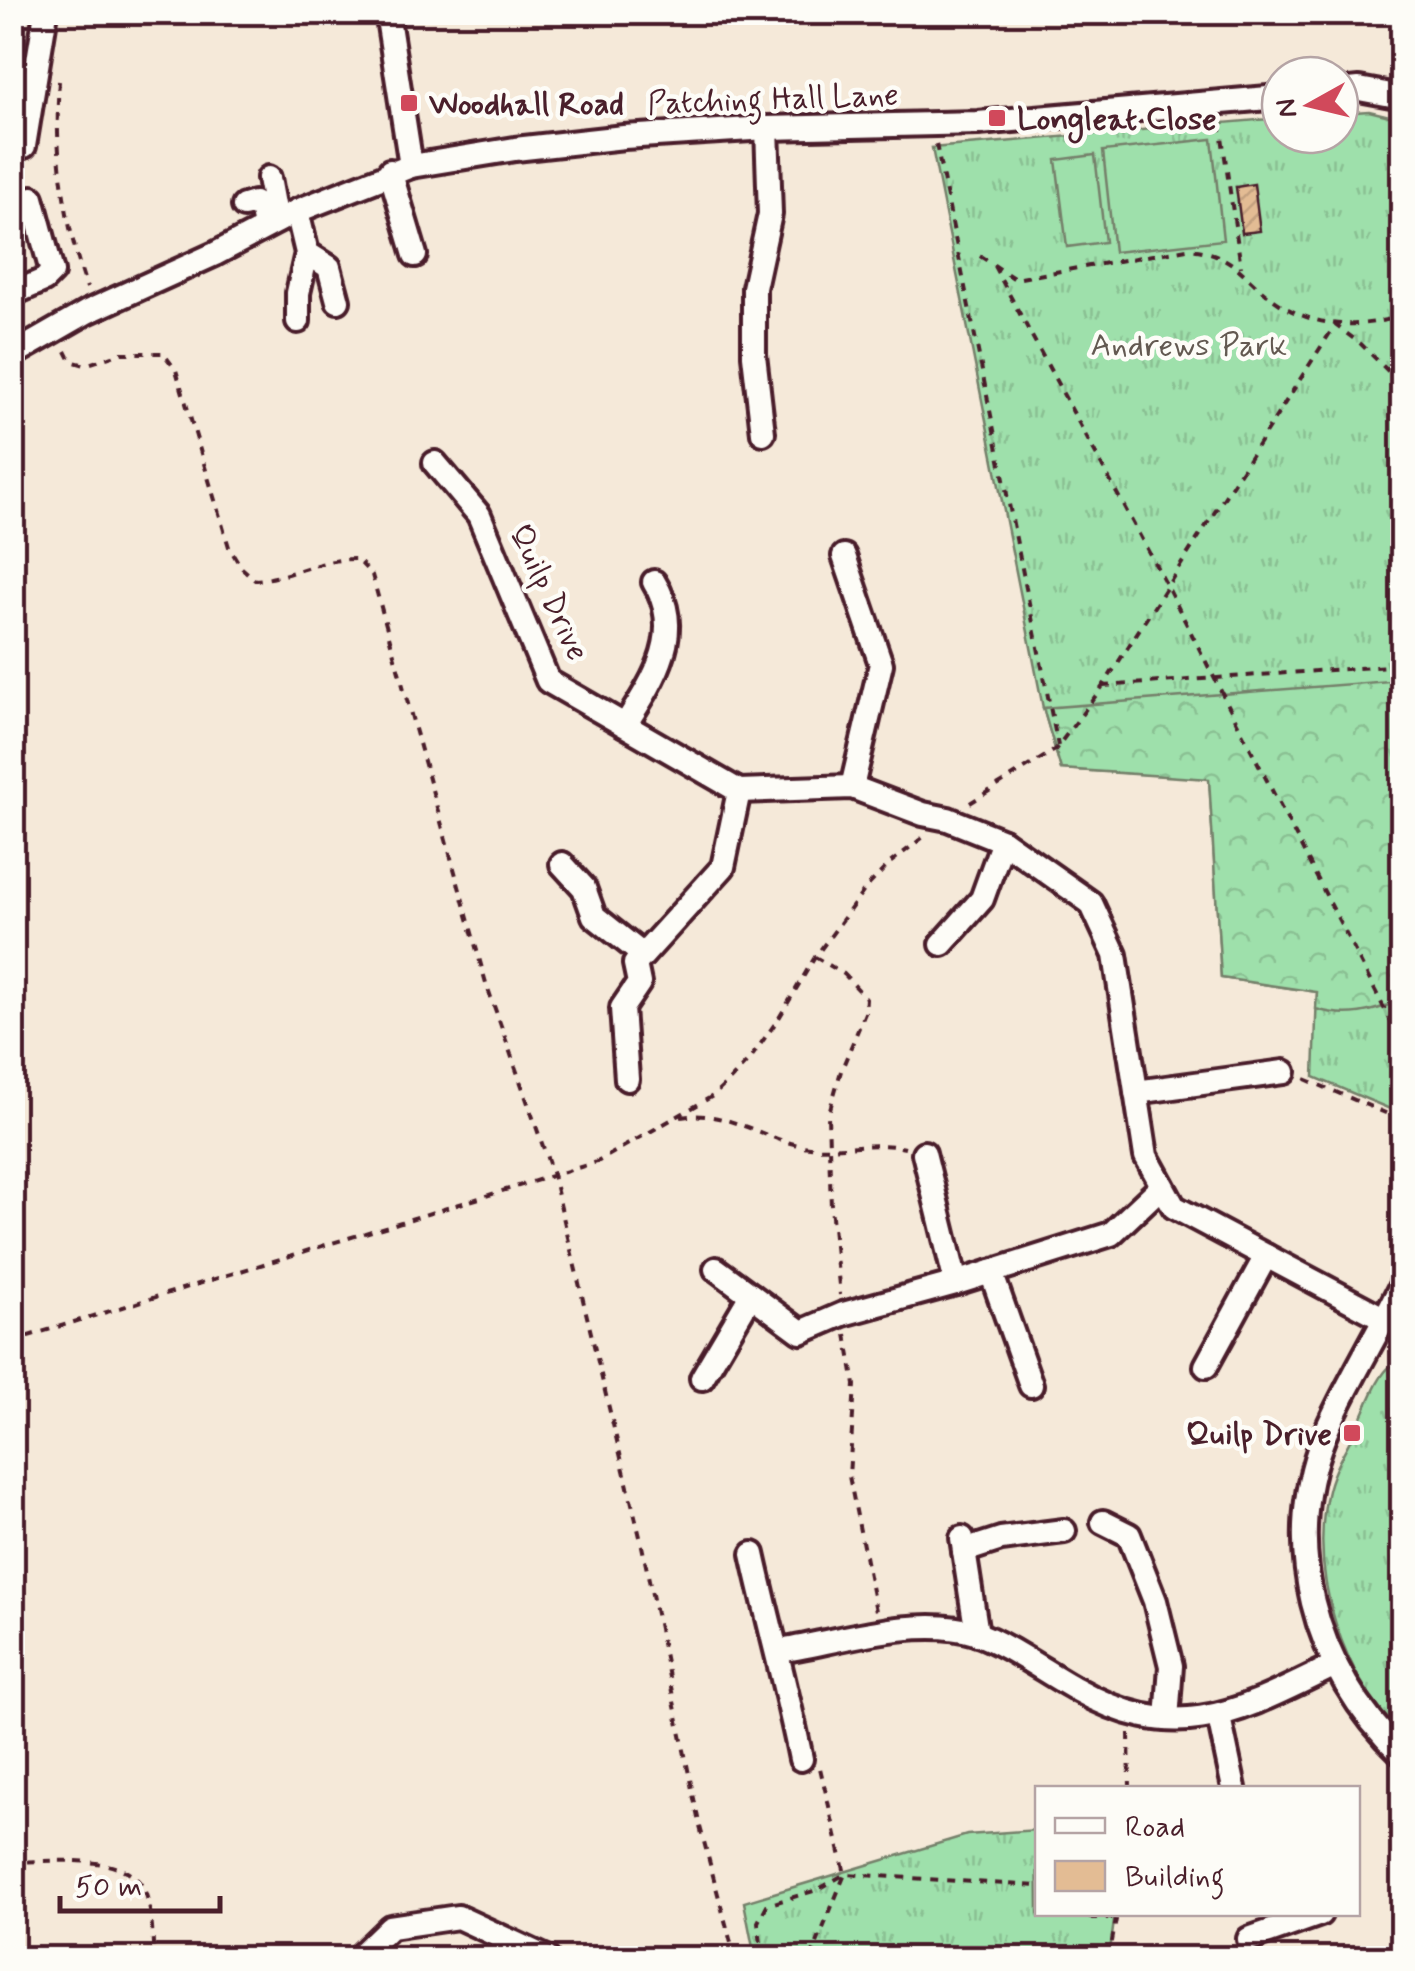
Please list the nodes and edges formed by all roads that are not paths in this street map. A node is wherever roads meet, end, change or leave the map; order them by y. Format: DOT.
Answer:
graph roads {
  1 [pos="46,12"];
  2 [pos="387,12"];
  3 [pos="12,68"];
  4 [pos="48,70"];
  5 [pos="1360,89"];
  6 [pos="1402,97"];
  7 [pos="1260,98"];
  8 [pos="767,128"];
  9 [pos="24,146"];
  10 [pos="400,169"];
  11 [pos="269,178"];
  12 [pos="32,198"];
  13 [pos="244,206"];
  14 [pos="280,220"];
  15 [pos="307,253"];
  16 [pos="415,255"];
  17 [pos="12,294"];
  18 [pos="338,302"];
  19 [pos="298,321"];
  20 [pos="12,355"];
  21 [pos="763,433"];
  22 [pos="436,463"];
  23 [pos="844,556"];
  24 [pos="654,582"];
  25 [pos="626,725"];
  26 [pos="852,787"];
  27 [pos="739,790"];
  28 [pos="1003,842"];
  29 [pos="562,864"];
  30 [pos="942,944"];
  31 [pos="639,960"];
  32 [pos="1284,1072"];
  33 [pos="627,1078"];
  34 [pos="1136,1092"];
  35 [pos="924,1153"];
  36 [pos="1162,1186"];
  37 [pos="1266,1256"];
  38 [pos="716,1269"];
  39 [pos="990,1272"];
  40 [pos="956,1283"];
  41 [pos="1402,1284"];
  42 [pos="751,1295"];
  43 [pos="1385,1319"];
  44 [pos="1206,1366"];
  45 [pos="702,1378"];
  46 [pos="1031,1385"];
  47 [pos="1103,1522"];
  48 [pos="1064,1531"];
  49 [pos="754,1554"];
  50 [pos="977,1634"];
  51 [pos="779,1651"];
  52 [pos="1335,1664"];
  53 [pos="1218,1717"];
  54 [pos="1167,1719"];
  55 [pos="1402,1754"];
  56 [pos="801,1758"];
  57 [pos="1234,1786"];
  58 [pos="1308,1916"];
  59 [pos="1277,1921"];
  60 [pos="1249,1940"];
  61 [pos="358,1958"];
  62 [pos="542,1958"];
  1 -- 4 [label="street"];
  2 -- 10 [label="street"];
  3 -- 4 [label="street"];
  4 -- 9 [label="street"];
  5 -- 6 [label="street"];
  7 -- 8 [label="street, Patching Hall Lane"];
  8 -- 10 [label="street, Patching Hall Lane"];
  8 -- 21 [label="street"];
  10 -- 14 [label="street, Patching Hall Lane"];
  10 -- 16 [label="street"];
  11 -- 14 [label="street"];
  12 -- 17 [label="street"];
  13 -- 14 [label="street"];
  14 -- 15 [label="street"];
  14 -- 20 [label="street, Patching Hall Lane"];
  15 -- 18 [label="street"];
  15 -- 19 [label="street"];
  22 -- 25 [label="street, Quilp Drive"];
  23 -- 26 [label="street"];
  24 -- 25 [label="street"];
  25 -- 27 [label="street, Quilp Drive"];
  26 -- 27 [label="street"];
  26 -- 28 [label="street"];
  27 -- 31 [label="street"];
  28 -- 30 [label="street"];
  28 -- 34 [label="street"];
  29 -- 31 [label="street"];
  31 -- 33 [label="street"];
  32 -- 34 [label="street"];
  34 -- 36 [label="street"];
  35 -- 40 [label="street"];
  36 -- 37 [label="street"];
  36 -- 39 [label="street"];
  37 -- 43 [label="street"];
  37 -- 44 [label="street"];
  38 -- 42 [label="street"];
  39 -- 40 [label="street"];
  39 -- 46 [label="street"];
  40 -- 42 [label="street"];
  41 -- 43 [label="street"];
  42 -- 45 [label="street"];
  43 -- 52 [label="street"];
  47 -- 54 [label="street"];
  48 -- 50 [label="street"];
  49 -- 51 [label="street"];
  50 -- 51 [label="street"];
  50 -- 54 [label="street"];
  51 -- 56 [label="street"];
  52 -- 53 [label="street"];
  52 -- 55 [label="street"];
  53 -- 54 [label="street"];
  53 -- 57 [label="street"];
  58 -- 59 [label="street"];
  59 -- 60 [label="street"];
  61 -- 62 [label="street"];
}
